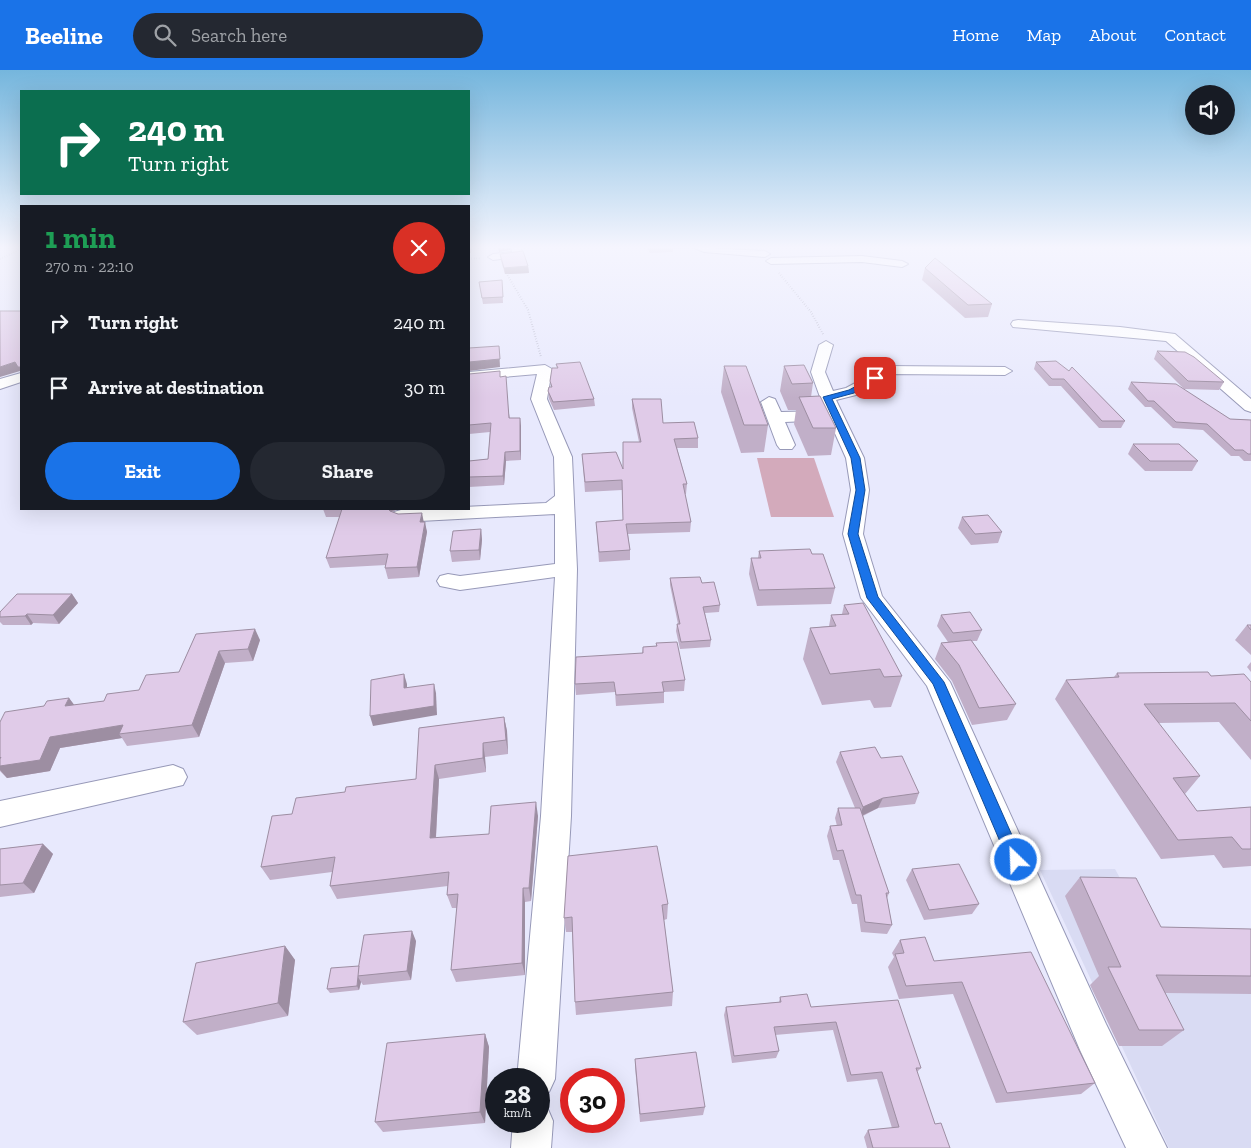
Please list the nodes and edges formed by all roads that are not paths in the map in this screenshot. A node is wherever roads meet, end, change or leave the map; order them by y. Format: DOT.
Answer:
graph roads {
  1 [pos="1018,324"];
  2 [pos="826,345"];
  3 [pos="1005,371"];
  4 [pos="470,376"];
  5 [pos="20,377"];
  6 [pos="0,384"];
  7 [pos="831,406"];
  8 [pos="1251,407"];
  9 [pos="786,445"];
  10 [pos="564,498"];
  11 [pos="401,516"];
  12 [pos="566,569"];
  13 [pos="448,581"];
  14 [pos="172,777"];
  15 [pos="0,814"];
  16 [pos="537,1068"];
  17 [pos="532,1133"];
  18 [pos="531,1148"];
  19 [pos="1148,1148"];
  1 -- 8 [label="street"];
  2 -- 7 [label="street"];
  3 -- 7 [label="street"];
  4 -- 10 [label="street"];
  5 -- 6 [label="street"];
  7 -- 9 [label="street"];
  7 -- 19 [label="street"];
  10 -- 11 [label="street"];
  10 -- 12 [label="street"];
  12 -- 13 [label="street"];
  12 -- 16 [label="street"];
  14 -- 15 [label="street"];
  17 -- 18 [label="street"];
}
